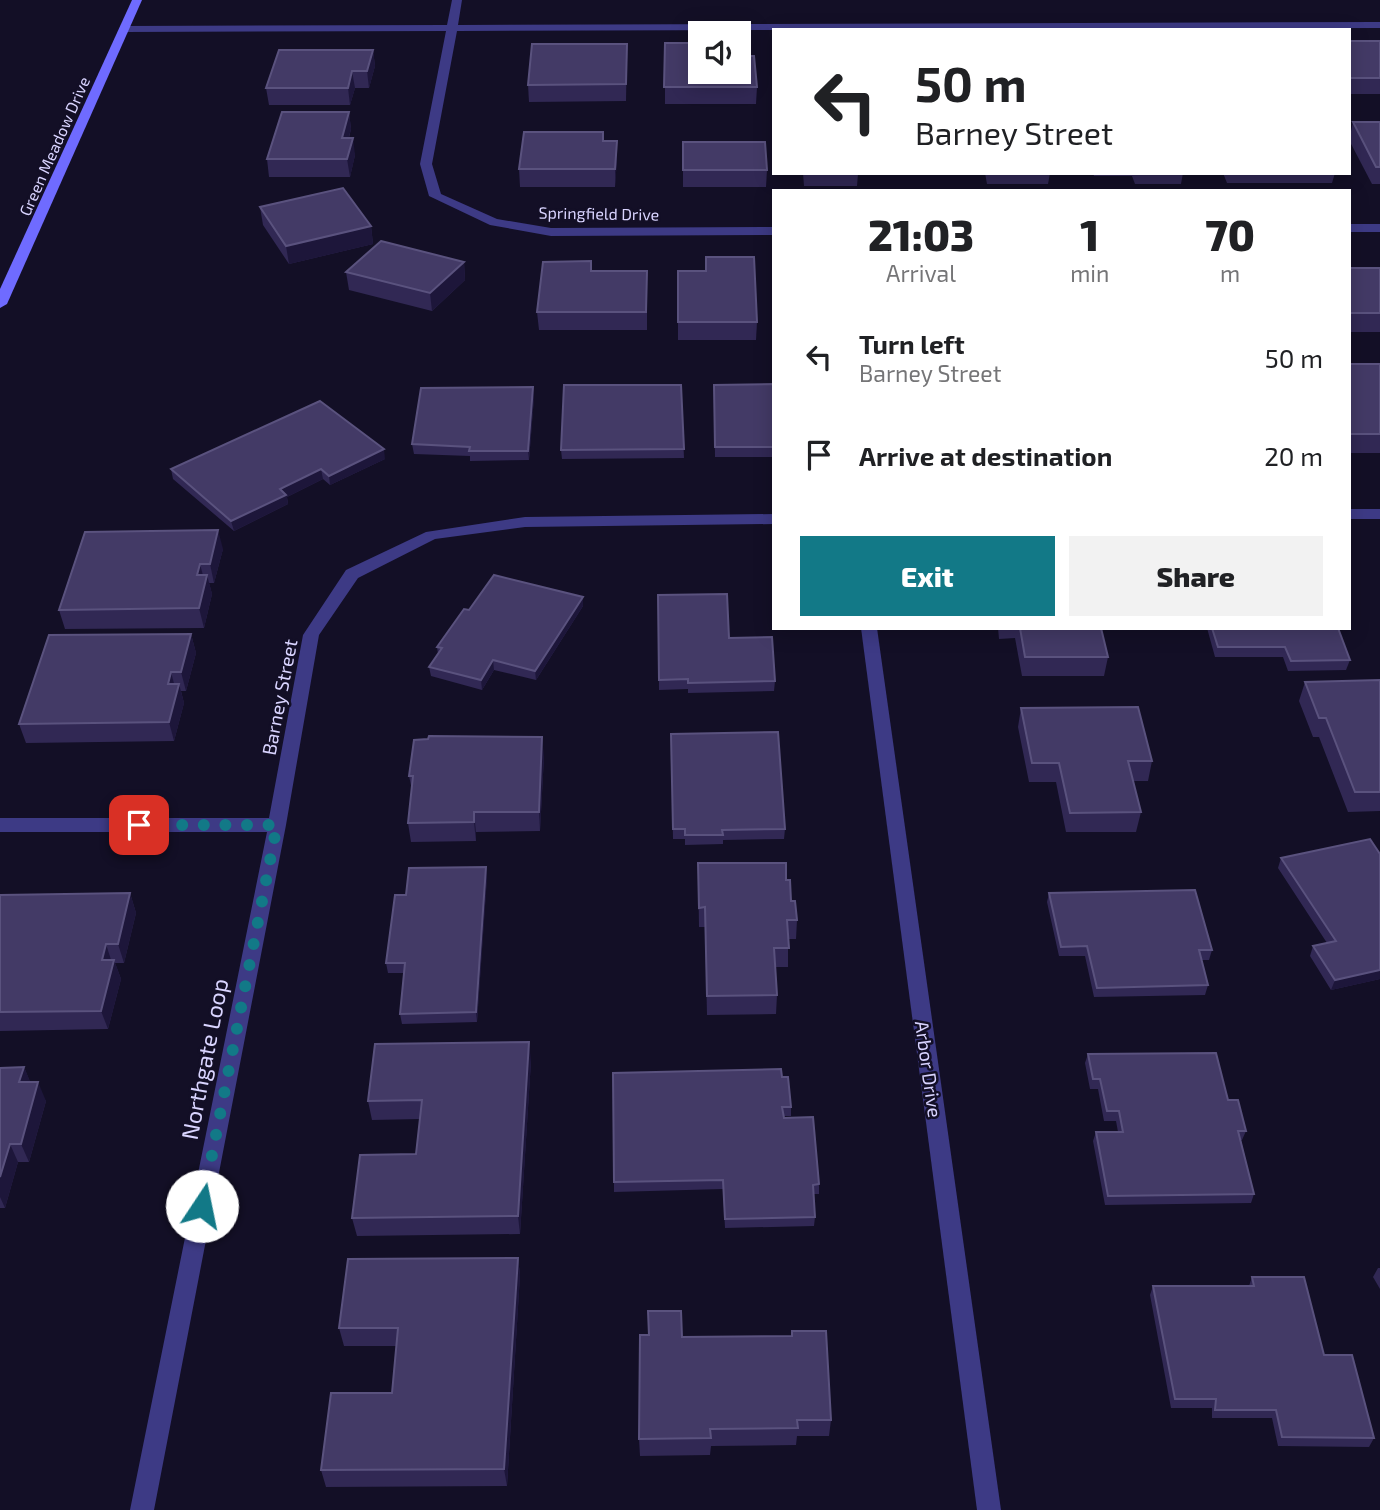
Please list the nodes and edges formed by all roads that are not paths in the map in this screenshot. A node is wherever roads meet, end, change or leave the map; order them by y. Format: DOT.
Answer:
graph roads {
  1 [pos="137,0"];
  2 [pos="457,0"];
  3 [pos="1380,24"];
  4 [pos="452,27"];
  5 [pos="124,29"];
  6 [pos="1351,228"];
  7 [pos="1380,228"];
  8 [pos="772,231"];
  9 [pos="0,304"];
  10 [pos="1351,514"];
  11 [pos="1380,514"];
  12 [pos="772,519"];
  13 [pos="869,630"];
  14 [pos="0,825"];
  15 [pos="277,825"];
  16 [pos="142,1510"];
  17 [pos="989,1510"];
  1 -- 5 [label="main road, Green Meadow Drive"];
  2 -- 4 [label="street"];
  3 -- 4 [label="street"];
  4 -- 5 [label="street"];
  4 -- 8 [label="street, Springfield Drive"];
  5 -- 9 [label="main road, Green Meadow Drive"];
  6 -- 7 [label="street"];
  10 -- 11 [label="street"];
  12 -- 15 [label="street, Barney Street"];
  13 -- 17 [label="street, Arbor Drive"];
  14 -- 15 [label="street"];
  15 -- 16 [label="street, Northgate Loop"];
}
